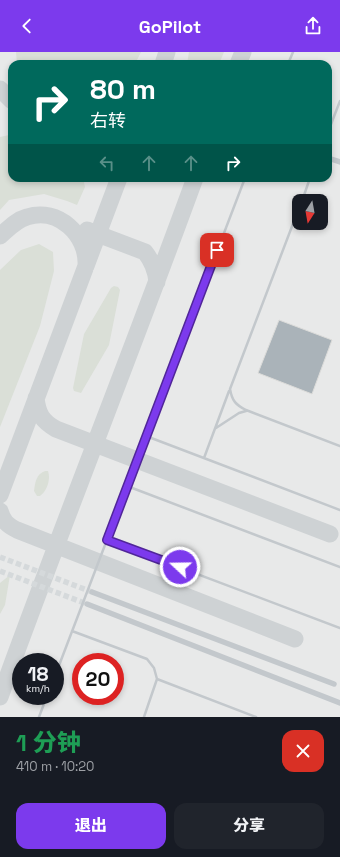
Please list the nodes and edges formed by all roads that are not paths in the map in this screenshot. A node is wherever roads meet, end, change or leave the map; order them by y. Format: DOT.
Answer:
graph roads {
  1 [pos="340,101"];
  2 [pos="332,122"];
  3 [pos="243,182"];
  4 [pos="309,182"];
  5 [pos="304,194"];
  6 [pos="292,226"];
  7 [pos="230,390"];
  8 [pos="246,410"];
  9 [pos="215,429"];
  10 [pos="146,436"];
  11 [pos="340,446"];
  12 [pos="204,458"];
  13 [pos="127,486"];
  14 [pos="340,510"];
  15 [pos="107,540"];
  16 [pos="340,567"];
  17 [pos="92,592"];
  18 [pos="87,604"];
  19 [pos="340,628"];
  20 [pos="72,631"];
  21 [pos="64,653"];
  22 [pos="157,679"];
  23 [pos="334,684"];
  24 [pos="340,703"];
  25 [pos="44,705"];
  26 [pos="39,717"];
  27 [pos="144,717"];
  28 [pos="256,717"];
  1 -- 2 [label="lane"];
  3 -- 10 [label="lane"];
  4 -- 5 [label="lane"];
  6 -- 7 [label="lane"];
  7 -- 8 [label="lane"];
  7 -- 9 [label="lane"];
  8 -- 9 [label="lane"];
  8 -- 11 [label="lane"];
  9 -- 12 [label="lane"];
  10 -- 12 [label="lane"];
  10 -- 13 [label="lane"];
  12 -- 14 [label="lane"];
  13 -- 15 [label="lane"];
  13 -- 16 [label="lane"];
  15 -- 19 [label="lane"];
  15 -- 20 [label="lane"];
  17 -- 23 [label="street"];
  18 -- 24 [label="street"];
  20 -- 21 [label="lane"];
  20 -- 22 [label="lane"];
  22 -- 27 [label="lane"];
  22 -- 28 [label="lane"];
  25 -- 26 [label="lane"];
}
